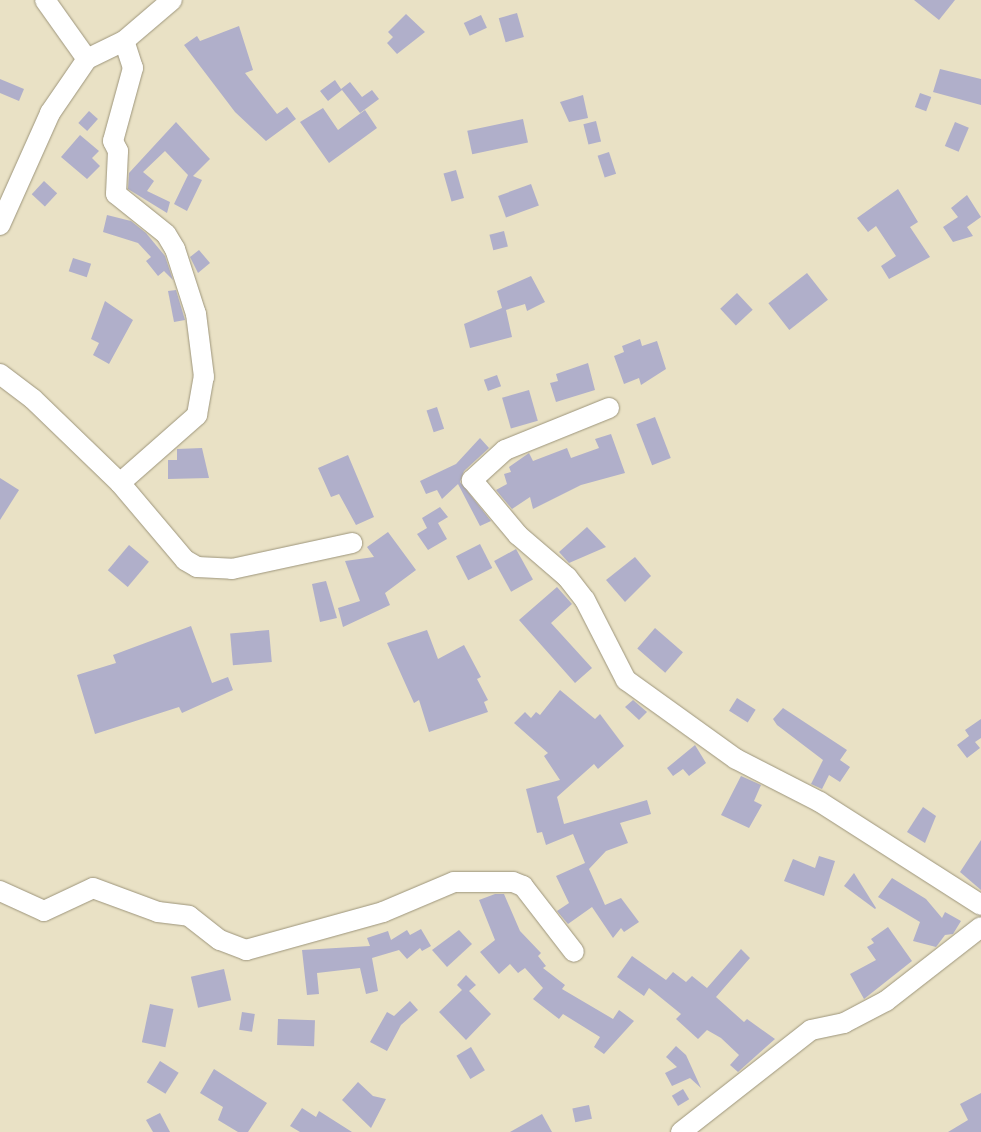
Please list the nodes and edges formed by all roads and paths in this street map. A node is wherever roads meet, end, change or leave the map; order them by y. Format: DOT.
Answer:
graph roads {
  1 [pos="45,0"];
  2 [pos="172,0"];
  3 [pos="124,41"];
  4 [pos="87,59"];
  5 [pos="0,225"];
  6 [pos="0,374"];
  7 [pos="608,408"];
  8 [pos="120,483"];
  9 [pos="352,542"];
  10 [pos="0,891"];
  11 [pos="981,904"];
  12 [pos="981,928"];
  13 [pos="574,952"];
  14 [pos="681,1132"];
  1 -- 4 [label="street"];
  2 -- 3 [label="street"];
  3 -- 4 [label="street"];
  3 -- 8 [label="street"];
  4 -- 5 [label="street"];
  6 -- 8 [label="street"];
  7 -- 11 [label="street"];
  8 -- 9 [label="street"];
  10 -- 13 [label="street"];
  12 -- 14 [label="street"];
}
